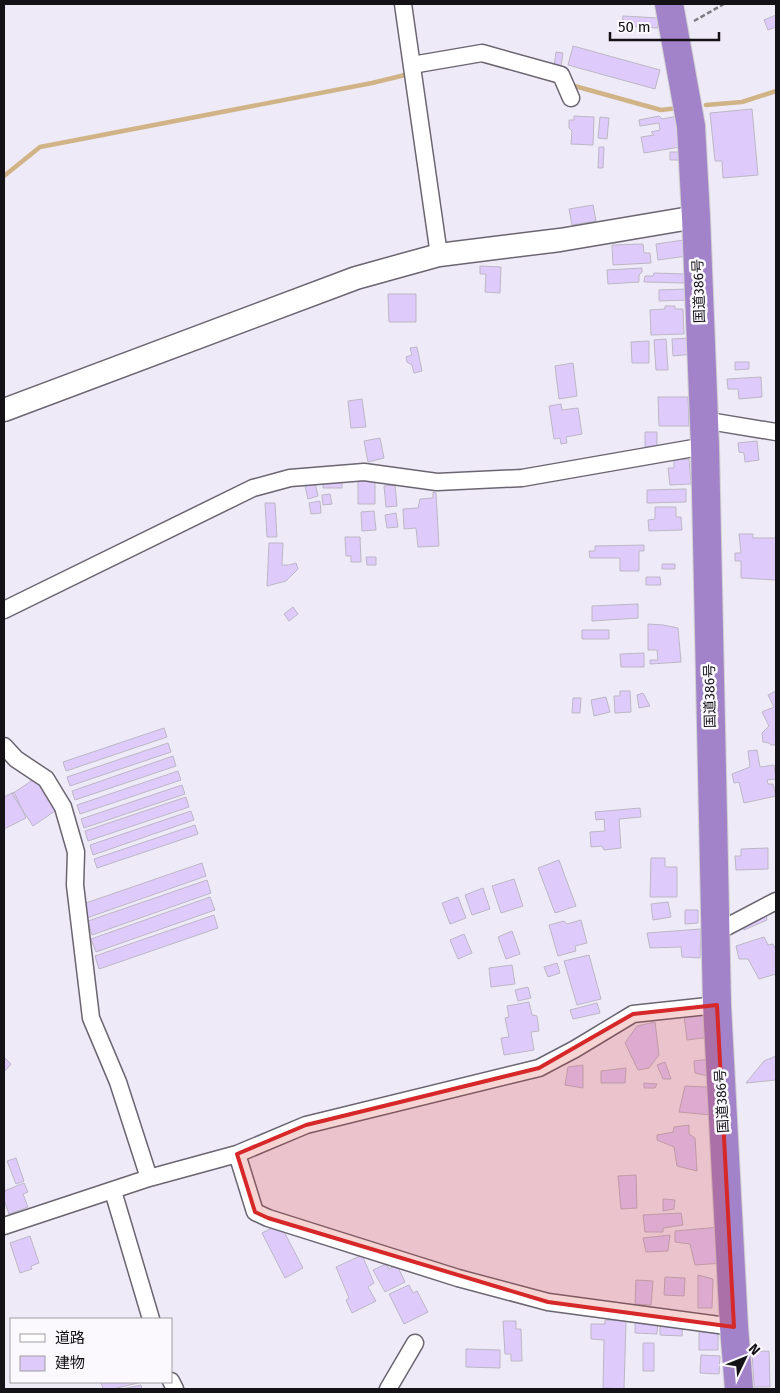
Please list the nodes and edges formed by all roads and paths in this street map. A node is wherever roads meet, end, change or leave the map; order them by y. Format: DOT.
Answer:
graph roads {
  1 [pos="403,4"];
  2 [pos="669,4"];
  3 [pos="724,4"];
  4 [pos="675,32"];
  5 [pos="412,65"];
  6 [pos="570,96"];
  7 [pos="696,217"];
  8 [pos="439,255"];
  9 [pos="4,410"];
  10 [pos="776,432"];
  11 [pos="704,433"];
  12 [pos="4,610"];
  13 [pos="4,746"];
  14 [pos="776,901"];
  15 [pos="716,933"];
  16 [pos="717,1005"];
  17 [pos="237,1154"];
  18 [pos="149,1178"];
  19 [pos="113,1191"];
  20 [pos="4,1226"];
  21 [pos="151,1318"];
  22 [pos="734,1327"];
  23 [pos="415,1343"];
  24 [pos="388,1389"];
  25 [pos="739,1389"];
  1 -- 5 [label="street"];
  2 -- 4 [label="highway, 国道386号"];
  3 -- 4 [label="path"];
  4 -- 7 [label="highway, 国道386号"];
  5 -- 6 [label="street"];
  5 -- 8 [label="street"];
  7 -- 8 [label="street"];
  7 -- 11 [label="highway, 国道386号"];
  8 -- 9 [label="street"];
  10 -- 11 [label="street"];
  11 -- 12 [label="street"];
  11 -- 15 [label="highway, 国道386号"];
  13 -- 18 [label="street"];
  14 -- 15 [label="street"];
  15 -- 16 [label="highway, 国道386号"];
  16 -- 17 [label="street"];
  16 -- 22 [label="highway, 国道386号"];
  17 -- 18 [label="street"];
  17 -- 22 [label="street"];
  18 -- 19 [label="street"];
  19 -- 20 [label="street"];
  19 -- 21 [label="street"];
  22 -- 25 [label="highway, 国道386号"];
  23 -- 24 [label="street"];
}
